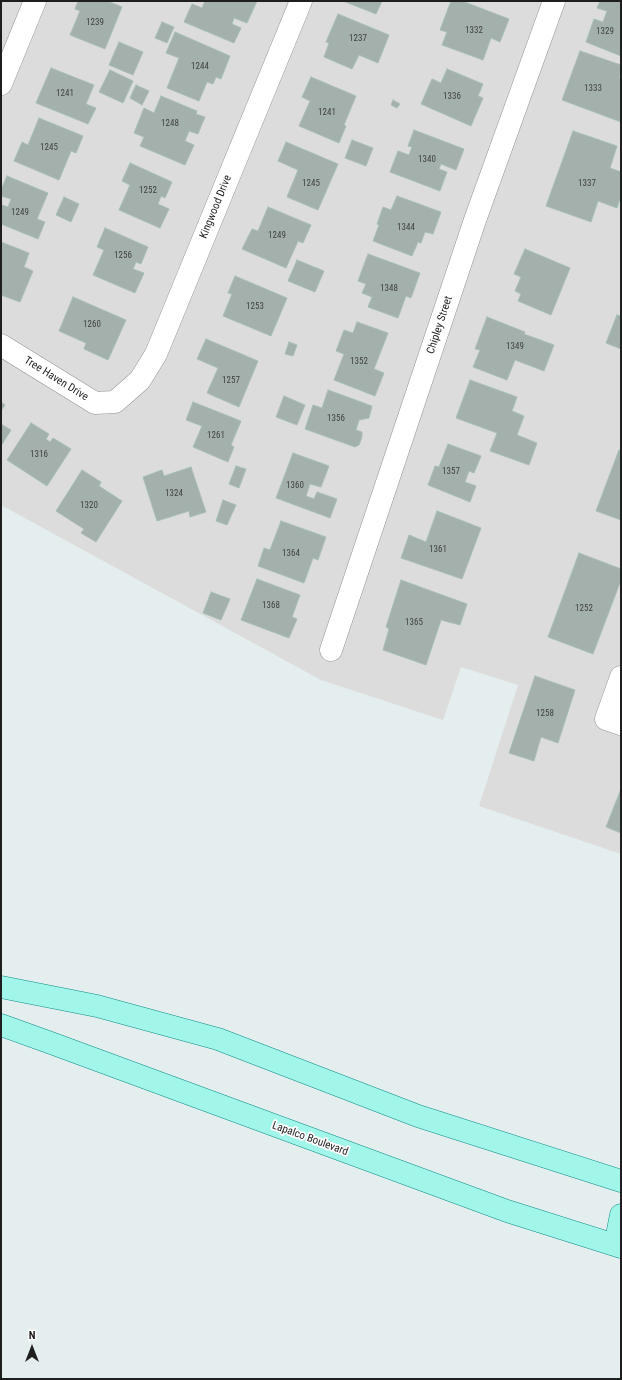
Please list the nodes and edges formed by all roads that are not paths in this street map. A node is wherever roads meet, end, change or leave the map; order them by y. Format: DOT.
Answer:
graph roads {
  1 [pos="35,1"];
  2 [pos="301,1"];
  3 [pos="554,1"];
  4 [pos="1,84"];
  5 [pos="1,345"];
  6 [pos="115,402"];
  7 [pos="331,650"];
  8 [pos="621,677"];
  9 [pos="621,724"];
  10 [pos="1,987"];
  11 [pos="1,1025"];
  12 [pos="621,1181"];
  13 [pos="621,1215"];
  14 [pos="621,1246"];
  1 -- 4 [label="street"];
  2 -- 6 [label="street, Kingwood Drive"];
  3 -- 7 [label="street, Chipley Street"];
  5 -- 6 [label="street, Tree Haven Drive"];
  8 -- 9 [label="street"];
  10 -- 12 [label="main road"];
  11 -- 14 [label="main road, Lapalco Boulevard"];
  13 -- 14 [label="main road"];
}
